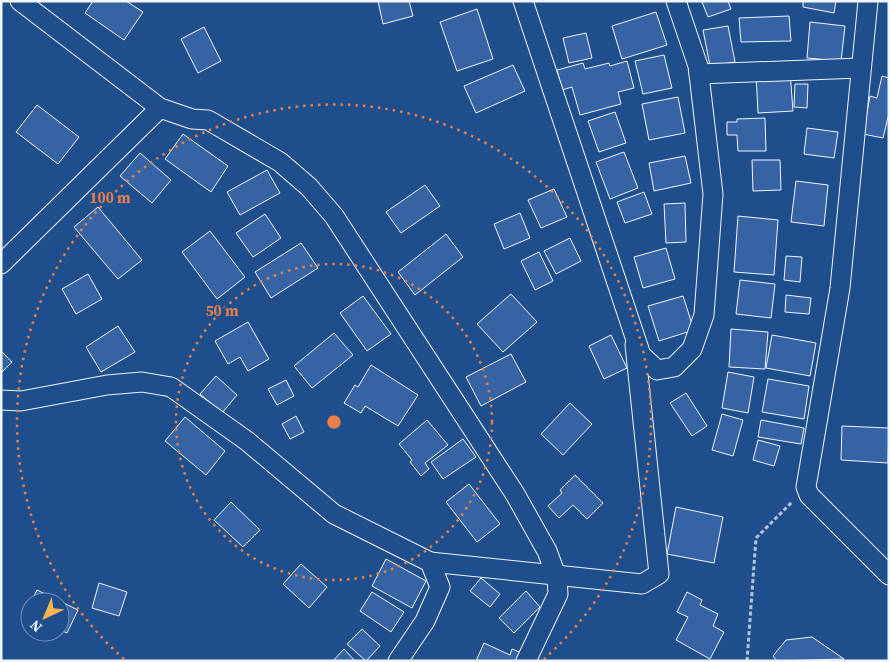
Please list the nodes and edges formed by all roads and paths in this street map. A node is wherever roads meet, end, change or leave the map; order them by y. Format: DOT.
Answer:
graph roads {
  1 [pos="20,1"];
  2 [pos="522,1"];
  3 [pos="676,1"];
  4 [pos="868,1"];
  5 [pos="860,68"];
  6 [pos="700,74"];
  7 [pos="160,108"];
  8 [pos="1,264"];
  9 [pos="634,333"];
  10 [pos="1,400"];
  11 [pos="806,487"];
  12 [pos="430,562"];
  13 [pos="556,575"];
  14 [pos="889,575"];
  15 [pos="398,661"];
  16 [pos="526,661"];
  17 [pos="747,661"];
  1 -- 7 [label="street"];
  2 -- 9 [label="street"];
  3 -- 6 [label="street"];
  4 -- 5 [label="street"];
  5 -- 6 [label="street"];
  5 -- 11 [label="street"];
  6 -- 9 [label="street"];
  7 -- 8 [label="street"];
  7 -- 13 [label="street"];
  9 -- 13 [label="street"];
  10 -- 12 [label="street"];
  11 -- 14 [label="street"];
  11 -- 17 [label="path"];
  12 -- 13 [label="street"];
  12 -- 15 [label="street"];
  13 -- 16 [label="street"];
}
